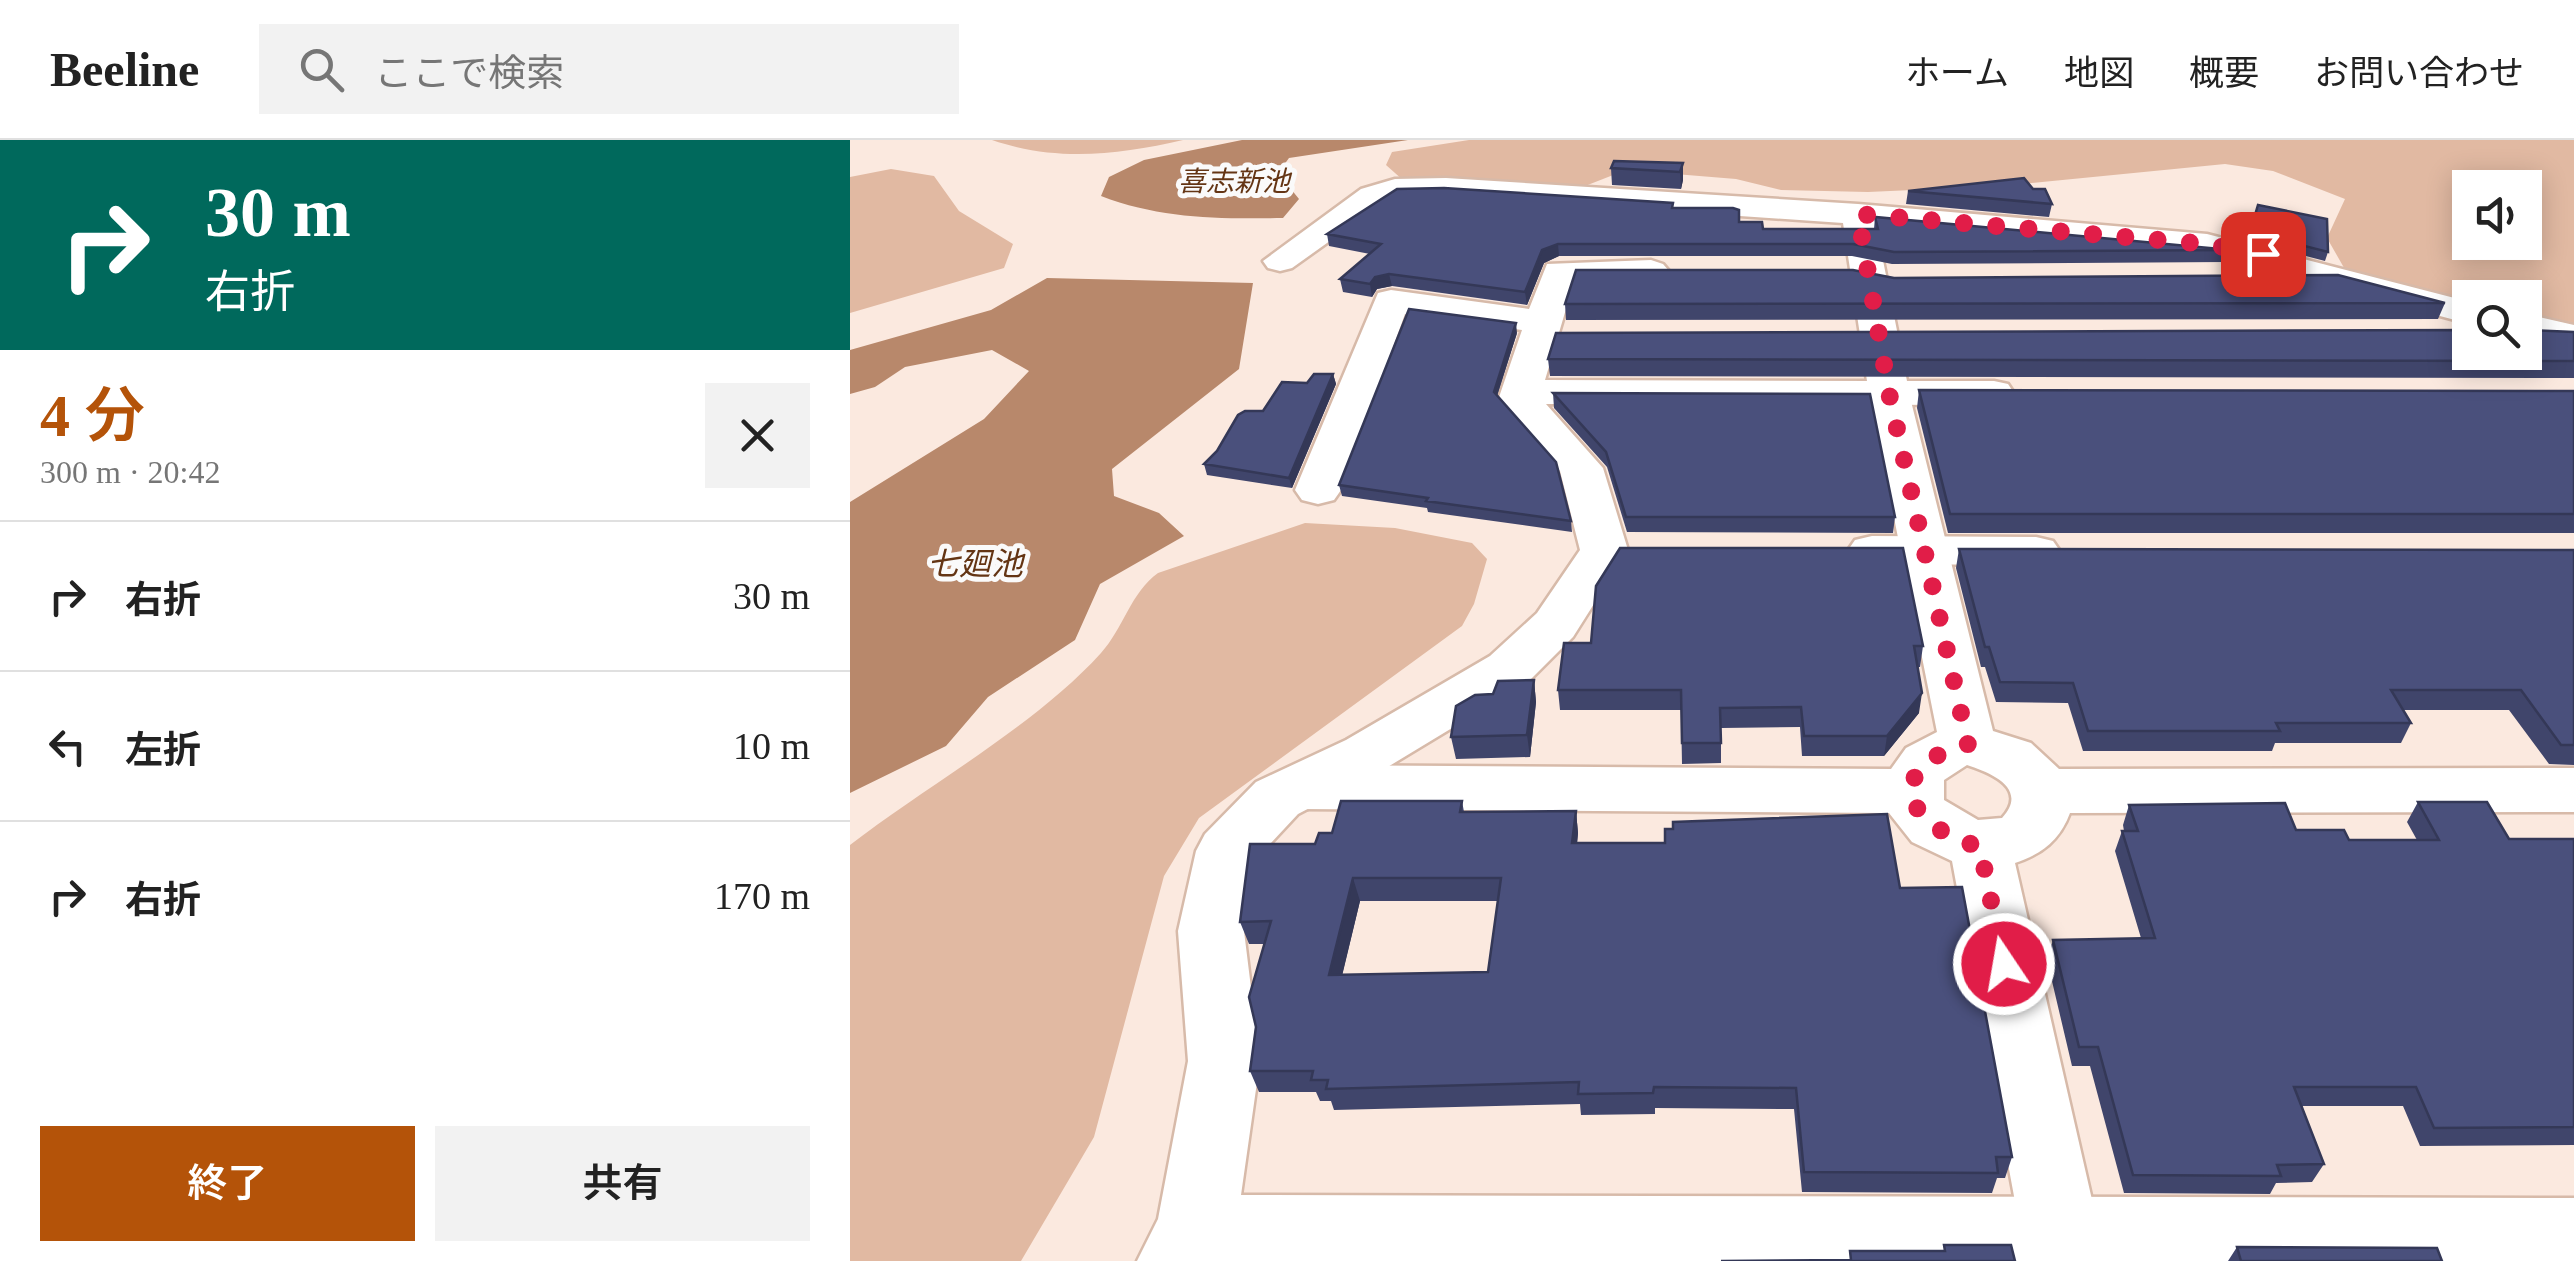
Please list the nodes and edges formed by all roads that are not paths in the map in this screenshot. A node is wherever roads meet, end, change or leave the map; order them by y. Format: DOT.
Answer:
graph roads {
  1 [pos="1858,214"];
  2 [pos="1280,260"];
  3 [pos="1677,271"];
  4 [pos="1851,273"];
  5 [pos="2333,276"];
  6 [pos="2199,277"];
  7 [pos="1911,279"];
  8 [pos="2452,309"];
  9 [pos="1554,331"];
  10 [pos="2411,334"];
  11 [pos="2452,334"];
  12 [pos="1839,335"];
  13 [pos="1879,335"];
  14 [pos="1918,335"];
  15 [pos="1522,392"];
  16 [pos="1889,393"];
  17 [pos="2026,393"];
  18 [pos="1318,490"];
  19 [pos="1830,550"];
  20 [pos="1925,550"];
  21 [pos="2082,551"];
  22 [pos="1968,744"];
  23 [pos="1300,787"];
  24 [pos="2574,790"];
  25 [pos="1912,791"];
  26 [pos="2044,791"];
  27 [pos="1980,847"];
  28 [pos="2574,1238"];
  29 [pos="1186,1248"];
  30 [pos="2064,1249"];
  1 -- 2 [label="street"];
  1 -- 4 [label="street"];
  1 -- 5 [label="street"];
  3 -- 9 [label="street"];
  4 -- 7 [label="street"];
  4 -- 13 [label="street"];
  5 -- 6 [label="street"];
  5 -- 8 [label="street"];
  9 -- 15 [label="street"];
  9 -- 18 [label="street"];
  10 -- 11 [label="street"];
  12 -- 13 [label="street"];
  13 -- 14 [label="street"];
  13 -- 16 [label="street"];
  15 -- 16 [label="street"];
  15 -- 23 [label="street"];
  16 -- 17 [label="street"];
  16 -- 20 [label="street"];
  19 -- 20 [label="street"];
  20 -- 21 [label="street"];
  20 -- 22 [label="street"];
  22 -- 25 [label="street"];
  22 -- 26 [label="street"];
  23 -- 25 [label="street"];
  23 -- 29 [label="street"];
  24 -- 26 [label="street"];
  25 -- 27 [label="street"];
  26 -- 27 [label="street"];
  27 -- 30 [label="street"];
  28 -- 30 [label="street"];
  29 -- 30 [label="street"];
}
